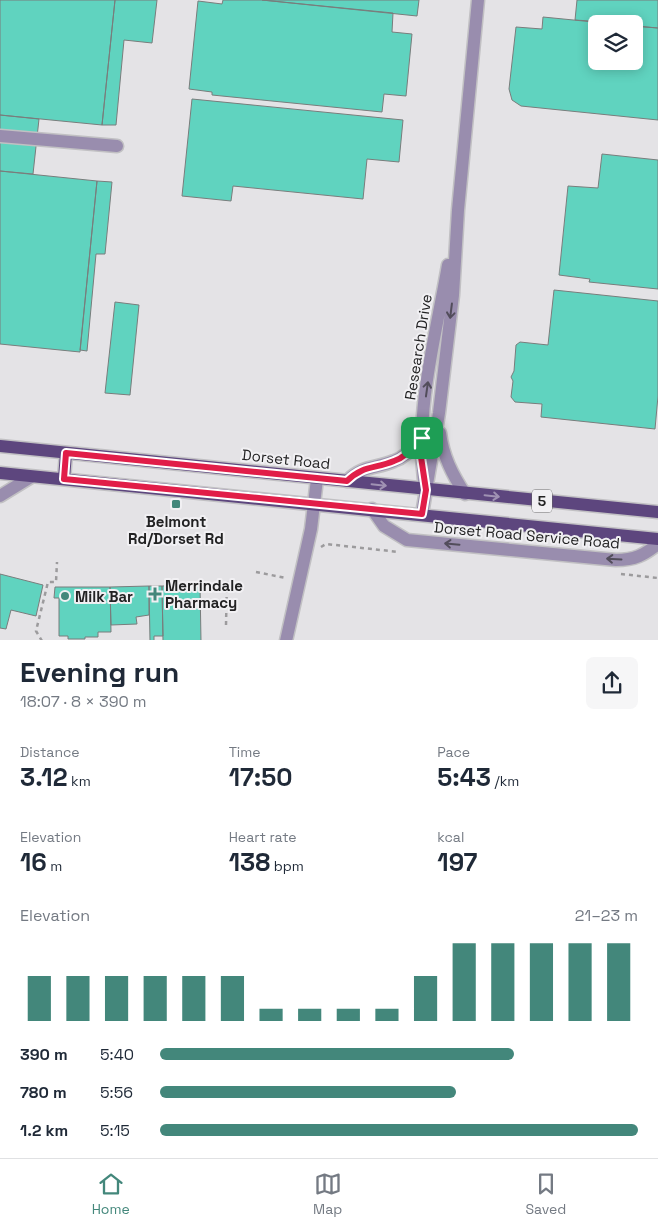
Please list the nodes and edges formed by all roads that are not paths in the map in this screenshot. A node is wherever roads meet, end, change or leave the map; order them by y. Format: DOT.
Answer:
graph roads {
  1 [pos="478,0"];
  2 [pos="0,136"];
  3 [pos="117,146"];
  4 [pos="458,210"];
  5 [pos="439,413"];
  6 [pos="422,438"];
  7 [pos="0,446"];
  8 [pos="66,453"];
  9 [pos="0,473"];
  10 [pos="31,476"];
  11 [pos="64,479"];
  12 [pos="317,479"];
  13 [pos="347,481"];
  14 [pos="426,490"];
  15 [pos="465,494"];
  16 [pos="0,496"];
  17 [pos="314,505"];
  18 [pos="372,509"];
  19 [pos="658,512"];
  20 [pos="422,514"];
  21 [pos="658,539"];
  22 [pos="658,544"];
  23 [pos="286,640"];
  1 -- 4 [label="street, Research Drive"];
  2 -- 3 [label="street"];
  4 -- 5 [label="street, Research Drive, one-way"];
  6 -- 4 [label="street, Research Drive, one-way"];
  5 -- 14 [label="street, Research Drive"];
  5 -- 15 [label="street"];
  6 -- 13 [label="street"];
  6 -- 14 [label="street, Research Drive"];
  7 -- 8 [label="main road, Dorset Road / 5"];
  8 -- 11 [label="main road"];
  8 -- 12 [label="main road, Dorset Road / 5"];
  9 -- 10 [label="main road, 5"];
  10 -- 11 [label="main road, 5"];
  10 -- 16 [label="street"];
  11 -- 17 [label="main road, 5"];
  12 -- 13 [label="main road, Dorset Road / 5"];
  12 -- 17 [label="street"];
  13 -- 14 [label="main road, Dorset Road / 5, one-way"];
  14 -- 15 [label="main road, Dorset Road / 5"];
  14 -- 20 [label="street, Research Drive"];
  15 -- 19 [label="main road, Dorset Road / 5, one-way"];
  17 -- 18 [label="main road, 5"];
  17 -- 23 [label="street"];
  18 -- 20 [label="main road, 5"];
  22 -- 18 [label="street, Dorset Road Service Road, one-way"];
  20 -- 21 [label="main road, 5"];
}
